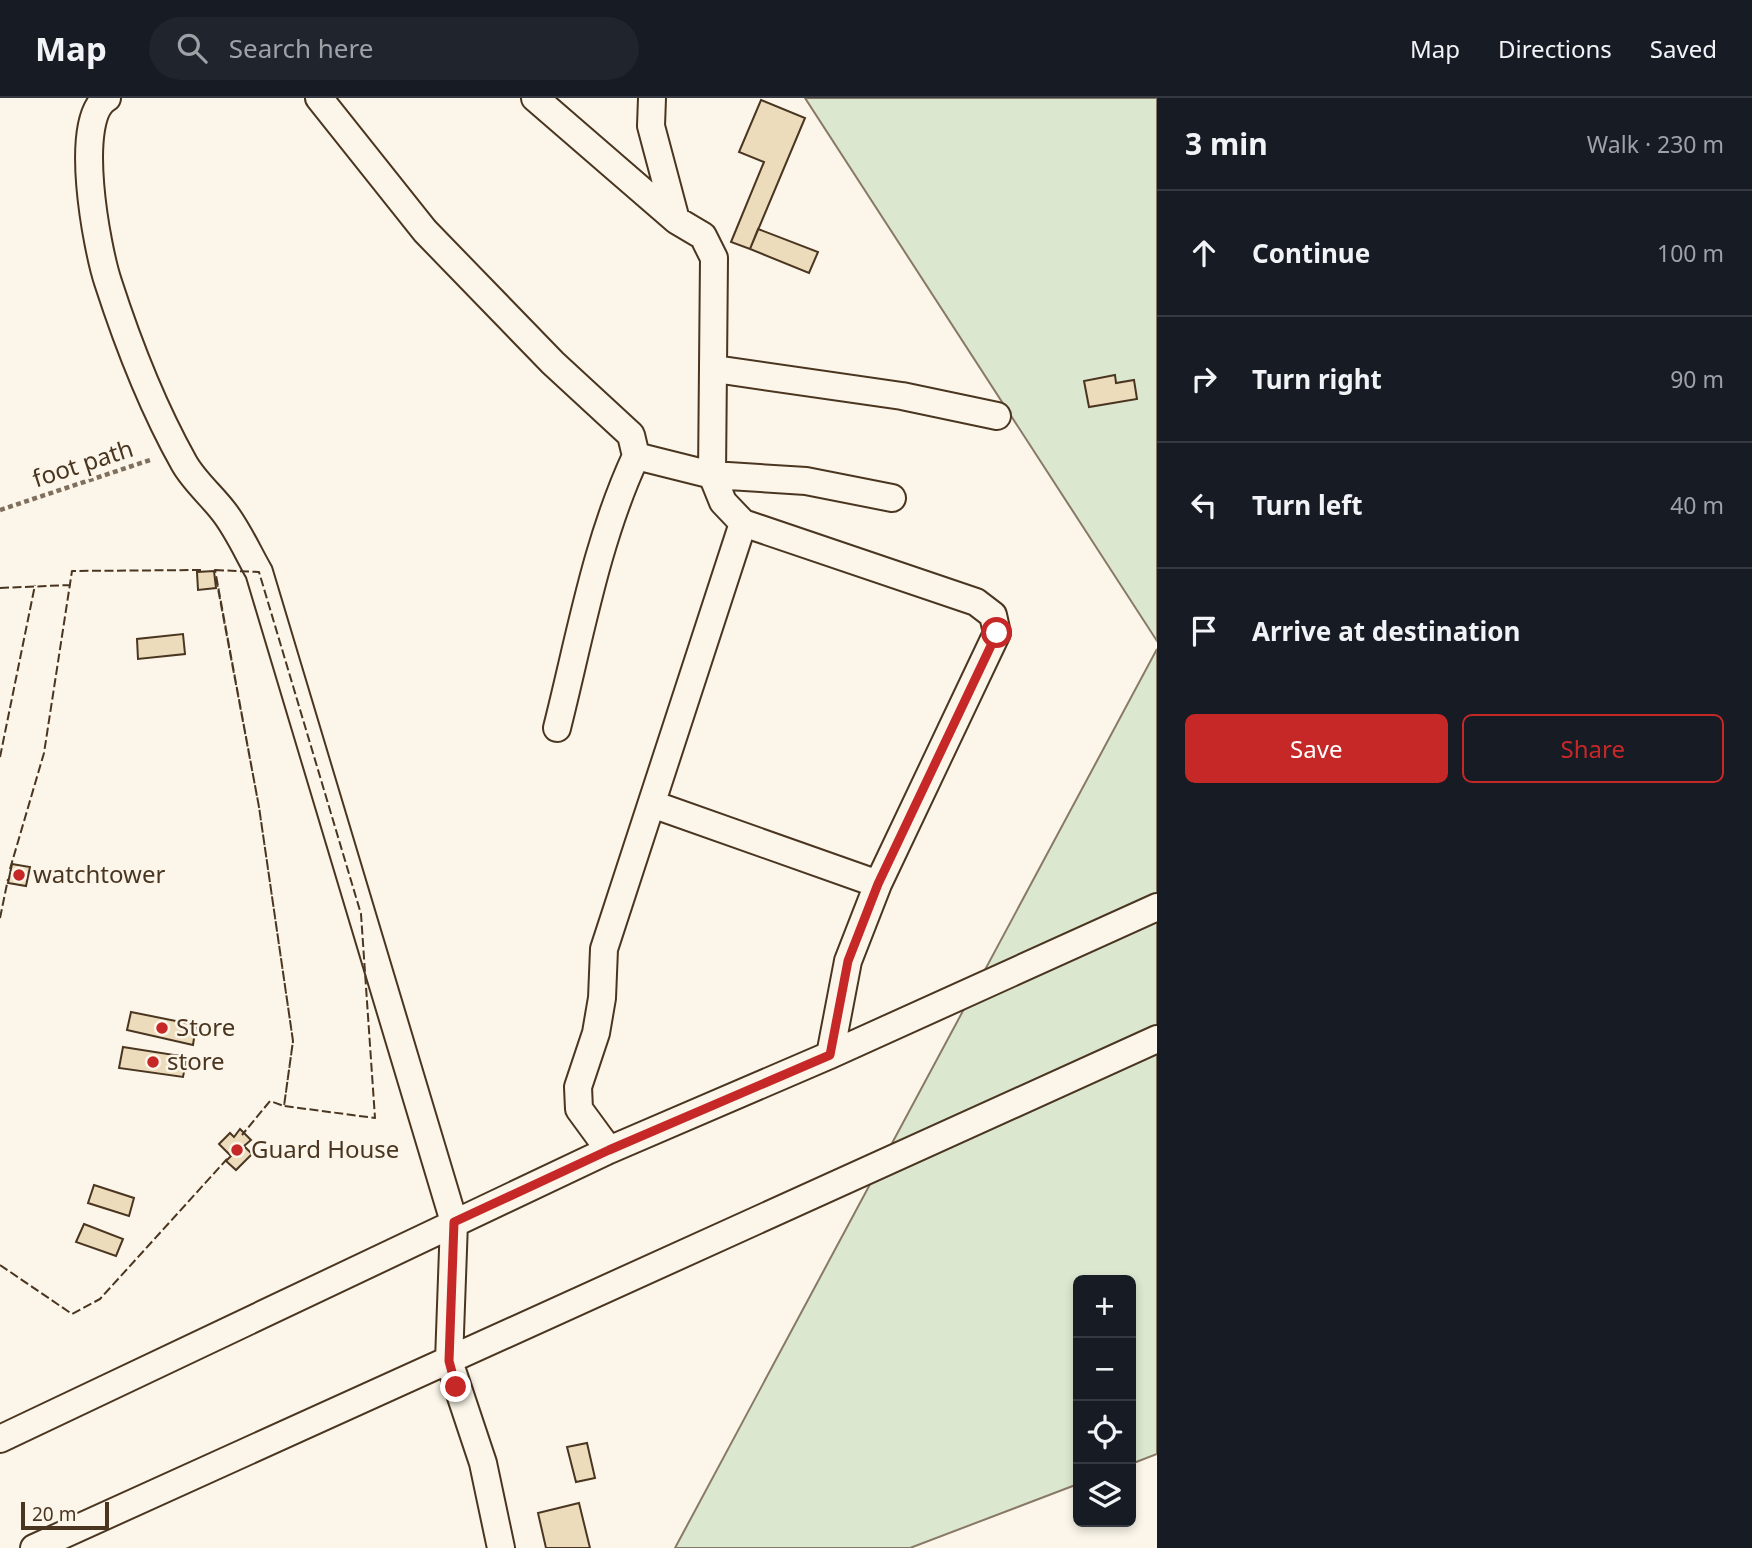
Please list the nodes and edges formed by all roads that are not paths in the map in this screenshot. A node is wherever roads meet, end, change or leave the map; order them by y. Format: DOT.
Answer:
graph roads {
  1 [pos="107,98"];
  2 [pos="319,98"];
  3 [pos="535,98"];
  4 [pos="652,98"];
  5 [pos="676,220"];
  6 [pos="715,369"];
  7 [pos="997,416"];
  8 [pos="636,456"];
  9 [pos="712,475"];
  10 [pos="892,498"];
  11 [pos="743,523"];
  12 [pos="557,728"];
  13 [pos="652,804"];
  14 [pos="878,884"];
  15 [pos="1157,907"];
  16 [pos="1157,1039"];
  17 [pos="830,1055"];
  18 [pos="609,1150"];
  19 [pos="454,1222"];
  20 [pos="449,1361"];
  21 [pos="0,1439"];
  22 [pos="34,1548"];
  23 [pos="501,1548"];
  1 -- 19 [label="street"];
  2 -- 8 [label="street"];
  3 -- 5 [label="street"];
  4 -- 5 [label="street"];
  5 -- 6 [label="street"];
  6 -- 7 [label="street"];
  6 -- 9 [label="street"];
  8 -- 9 [label="street"];
  8 -- 12 [label="street"];
  9 -- 10 [label="street"];
  9 -- 11 [label="street"];
  11 -- 13 [label="street"];
  11 -- 14 [label="street"];
  13 -- 14 [label="street"];
  13 -- 18 [label="street"];
  14 -- 17 [label="street"];
  15 -- 17 [label="street"];
  16 -- 20 [label="street"];
  17 -- 18 [label="street"];
  18 -- 19 [label="street"];
  19 -- 20 [label="street"];
  19 -- 21 [label="street"];
  20 -- 22 [label="street"];
  20 -- 23 [label="street"];
}
